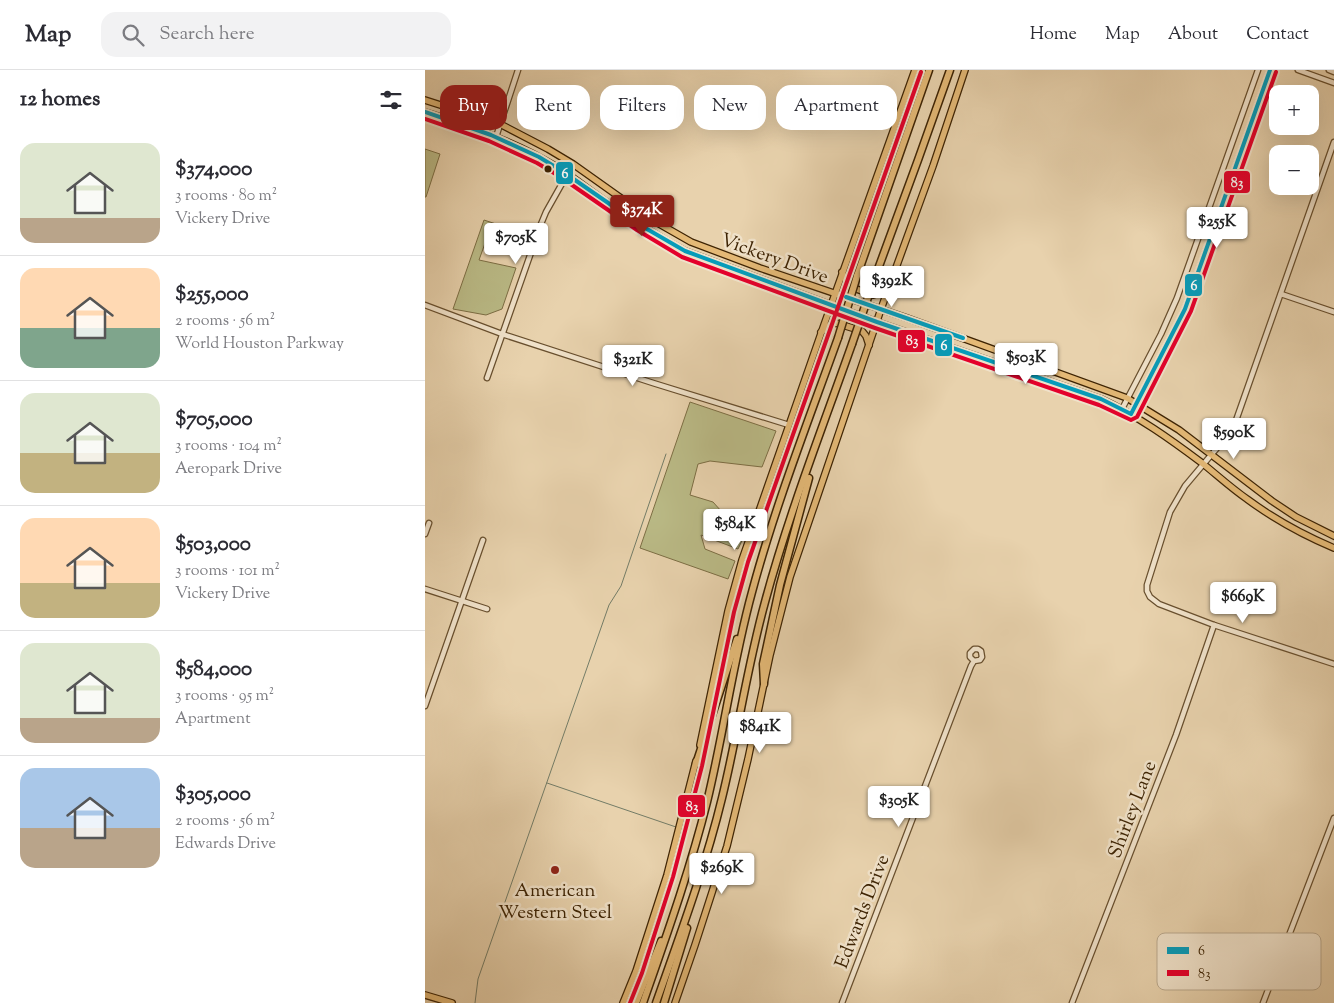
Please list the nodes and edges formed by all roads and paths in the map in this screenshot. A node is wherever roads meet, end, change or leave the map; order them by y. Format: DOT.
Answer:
graph roads {
  1 [pos="518,70"];
  2 [pos="915,70"];
  3 [pos="927,70"];
  4 [pos="949,70"];
  5 [pos="965,70"];
  6 [pos="1258,70"];
  7 [pos="1270,70"];
  8 [pos="1299,70"];
  9 [pos="1329,70"];
  10 [pos="1334,72"];
  11 [pos="1334,81"];
  12 [pos="425,100"];
  13 [pos="507,103"];
  14 [pos="440,105"];
  15 [pos="425,112"];
  16 [pos="1238,127"];
  17 [pos="507,128"];
  18 [pos="498,130"];
  19 [pos="1249,130"];
  20 [pos="496,136"];
  21 [pos="1334,142"];
  22 [pos="573,164"];
  23 [pos="567,174"];
  24 [pos="1213,196"];
  25 [pos="1224,200"];
  26 [pos="649,218"];
  27 [pos="643,226"];
  28 [pos="760,268"];
  29 [pos="842,272"];
  30 [pos="1186,274"];
  31 [pos="756,278"];
  32 [pos="1196,278"];
  33 [pos="889,288"];
  34 [pos="835,294"];
  35 [pos="1281,294"];
  36 [pos="831,305"];
  37 [pos="425,306"];
  38 [pos="881,309"];
  39 [pos="1334,312"];
  40 [pos="877,322"];
  41 [pos="821,333"];
  42 [pos="502,334"];
  43 [pos="1161,334"];
  44 [pos="1170,338"];
  45 [pos="869,345"];
  46 [pos="1013,356"];
  47 [pos="1009,368"];
  48 [pos="487,378"];
  49 [pos="1075,379"];
  50 [pos="1072,390"];
  51 [pos="1127,398"];
  52 [pos="1137,403"];
  53 [pos="1122,408"];
  54 [pos="1131,414"];
  55 [pos="789,425"];
  56 [pos="821,432"];
  57 [pos="1211,455"];
  58 [pos="1203,464"];
  59 [pos="429,523"];
  60 [pos="425,534"];
  61 [pos="1334,536"];
  62 [pos="483,540"];
  63 [pos="1334,548"];
  64 [pos="425,589"];
  65 [pos="752,592"];
  66 [pos="463,601"];
  67 [pos="487,609"];
  68 [pos="1214,625"];
  69 [pos="974,661"];
  70 [pos="1334,664"];
  71 [pos="764,684"];
  72 [pos="425,706"];
  73 [pos="696,764"];
  74 [pos="1334,818"];
  75 [pos="707,856"];
  76 [pos="684,882"];
  77 [pos="1290,933"];
  78 [pos="1268,990"];
  79 [pos="425,995"];
  80 [pos="452,1003"];
  81 [pos="623,1003"];
  82 [pos="635,1003"];
  83 [pos="643,1003"];
  84 [pos="656,1003"];
  85 [pos="664,1003"];
  86 [pos="675,1003"];
  87 [pos="841,1003"];
  88 [pos="1073,1003"];
  89 [pos="1263,1003"];
  1 -- 13 [label="street"];
  2 -- 29 [label="main road"];
  3 -- 65 [label="highway, bridge"];
  4 -- 56 [label="highway, bridge"];
  5 -- 33 [label="main road"];
  6 -- 16 [label="street"];
  7 -- 19 [label="street"];
  8 -- 11 [label="street"];
  9 -- 10 [label="street"];
  12 -- 14 [label="main road, Vickery Drive"];
  15 -- 20 [label="main road, Vickery Drive"];
  16 -- 19 [label="street"];
  16 -- 24 [label="street"];
  17 -- 22 [label="main road, Vickery Drive"];
  18 -- 20 [label="street"];
  19 -- 25 [label="street"];
  20 -- 23 [label="main road, Vickery Drive"];
  21 -- 35 [label="street"];
  22 -- 23 [label="street"];
  22 -- 26 [label="main road, Vickery Drive"];
  23 -- 27 [label="main road, Vickery Drive"];
  23 -- 42 [label="street"];
  24 -- 25 [label="street"];
  24 -- 30 [label="street"];
  25 -- 32 [label="street"];
  26 -- 27 [label="main road"];
  26 -- 28 [label="main road, Vickery Drive"];
  27 -- 31 [label="main road, Vickery Drive"];
  28 -- 31 [label="main road"];
  28 -- 34 [label="main road, Vickery Drive"];
  29 -- 33 [label="main road"];
  29 -- 34 [label="main road"];
  30 -- 32 [label="street"];
  30 -- 43 [label="street"];
  31 -- 36 [label="main road, Vickery Drive"];
  32 -- 44 [label="street"];
  33 -- 38 [label="main road"];
  34 -- 36 [label="main road"];
  34 -- 38 [label="main road, Vickery Drive"];
  35 -- 39 [label="street"];
  35 -- 57 [label="street"];
  36 -- 40 [label="main road, Vickery Drive"];
  36 -- 41 [label="main road"];
  37 -- 42 [label="street"];
  38 -- 40 [label="main road"];
  38 -- 46 [label="main road, Vickery Drive"];
  40 -- 45 [label="main road"];
  40 -- 47 [label="main road, Vickery Drive"];
  41 -- 45 [label="main road"];
  41 -- 55 [label="main road"];
  42 -- 48 [label="street"];
  42 -- 55 [label="street"];
  43 -- 44 [label="street"];
  43 -- 51 [label="street"];
  44 -- 52 [label="street"];
  45 -- 71 [label="main road"];
  46 -- 47 [label="main road"];
  46 -- 49 [label="main road, Vickery Drive"];
  47 -- 50 [label="main road, Vickery Drive"];
  49 -- 50 [label="main road"];
  49 -- 51 [label="main road, Vickery Drive"];
  50 -- 53 [label="main road, Vickery Drive"];
  51 -- 52 [label="main road, Vickery Drive"];
  51 -- 53 [label="street"];
  52 -- 54 [label="street"];
  52 -- 57 [label="main road, Vickery Drive"];
  53 -- 54 [label="main road, Vickery Drive"];
  54 -- 58 [label="main road, Vickery Drive"];
  55 -- 73 [label="main road"];
  56 -- 71 [label="highway"];
  56 -- 75 [label="highway"];
  57 -- 58 [label="street"];
  57 -- 61 [label="main road, Vickery Drive"];
  58 -- 63 [label="main road, Vickery Drive"];
  58 -- 68 [label="street"];
  59 -- 60 [label="street"];
  62 -- 66 [label="street"];
  64 -- 66 [label="street"];
  65 -- 73 [label="highway"];
  65 -- 76 [label="highway"];
  66 -- 67 [label="street"];
  66 -- 72 [label="street"];
  68 -- 70 [label="street"];
  68 -- 88 [label="street, Shirley Lane"];
  69 -- 87 [label="street, Edwards Drive"];
  71 -- 86 [label="main road"];
  73 -- 81 [label="main road"];
  74 -- 77 [label="street"];
  75 -- 84 [label="highway"];
  75 -- 85 [label="highway"];
  76 -- 82 [label="highway"];
  76 -- 83 [label="highway"];
  78 -- 89 [label="street"];
  79 -- 80 [label="main road"];
}
